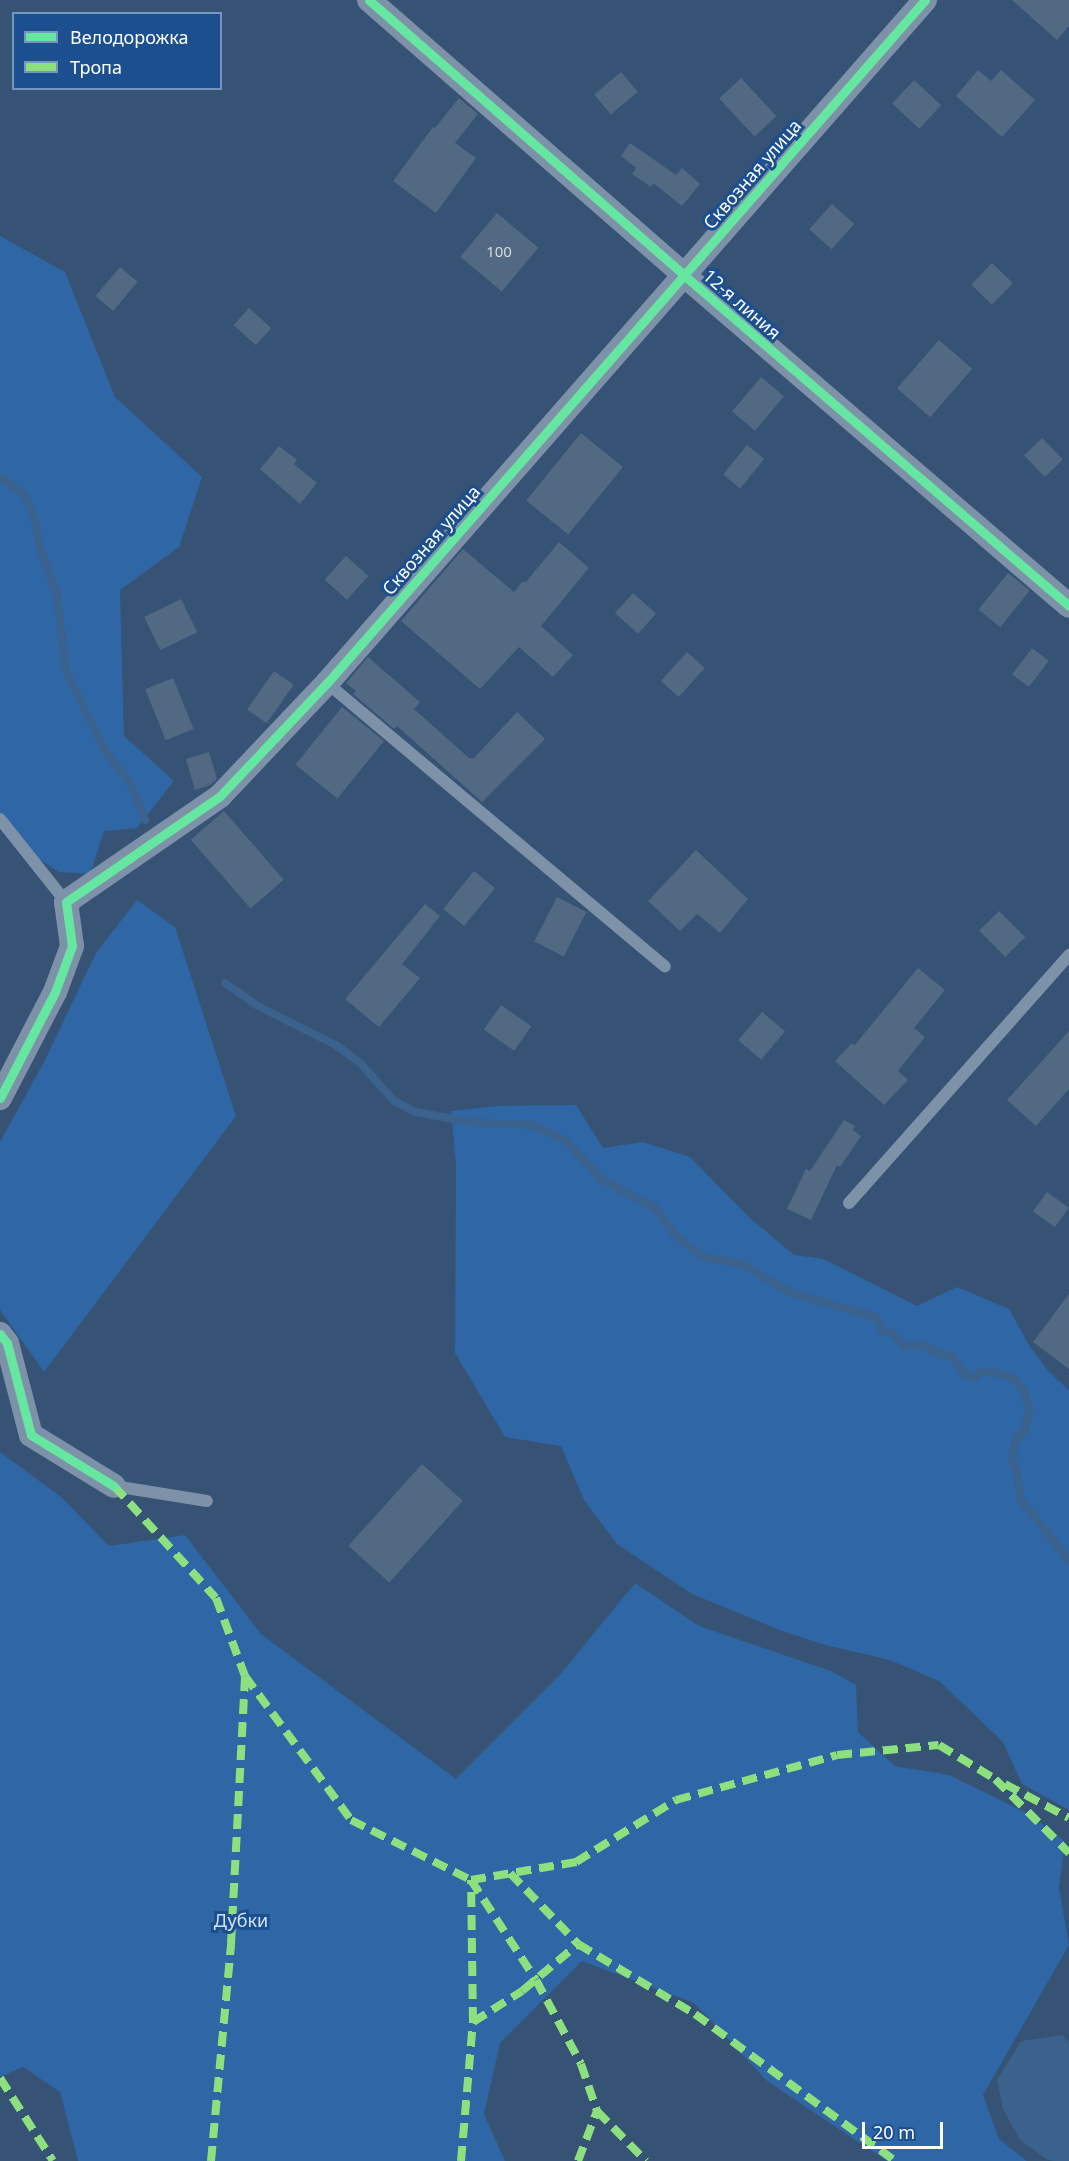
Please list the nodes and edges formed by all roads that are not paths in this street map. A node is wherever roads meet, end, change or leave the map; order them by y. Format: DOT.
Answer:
graph roads {
  1 [pos="369,0"];
  2 [pos="925,0"];
  3 [pos="685,276"];
  4 [pos="1069,606"];
  5 [pos="327,683"];
  6 [pos="0,819"];
  7 [pos="66,902"];
  8 [pos="1069,955"];
  9 [pos="665,967"];
  10 [pos="0,1098"];
  11 [pos="849,1203"];
  12 [pos="0,1334"];
  13 [pos="114,1486"];
  14 [pos="207,1501"];
  1 -- 3 [label="street, 12-я линия"];
  2 -- 3 [label="street, Сквозная улица"];
  3 -- 4 [label="street, 12-я линия"];
  3 -- 5 [label="street, Сквозная улица"];
  5 -- 7 [label="street, Сквозная улица"];
  5 -- 9 [label="lane"];
  6 -- 7 [label="lane"];
  7 -- 10 [label="street"];
  8 -- 11 [label="lane"];
  12 -- 13 [label="street"];
  13 -- 14 [label="lane"];
}
